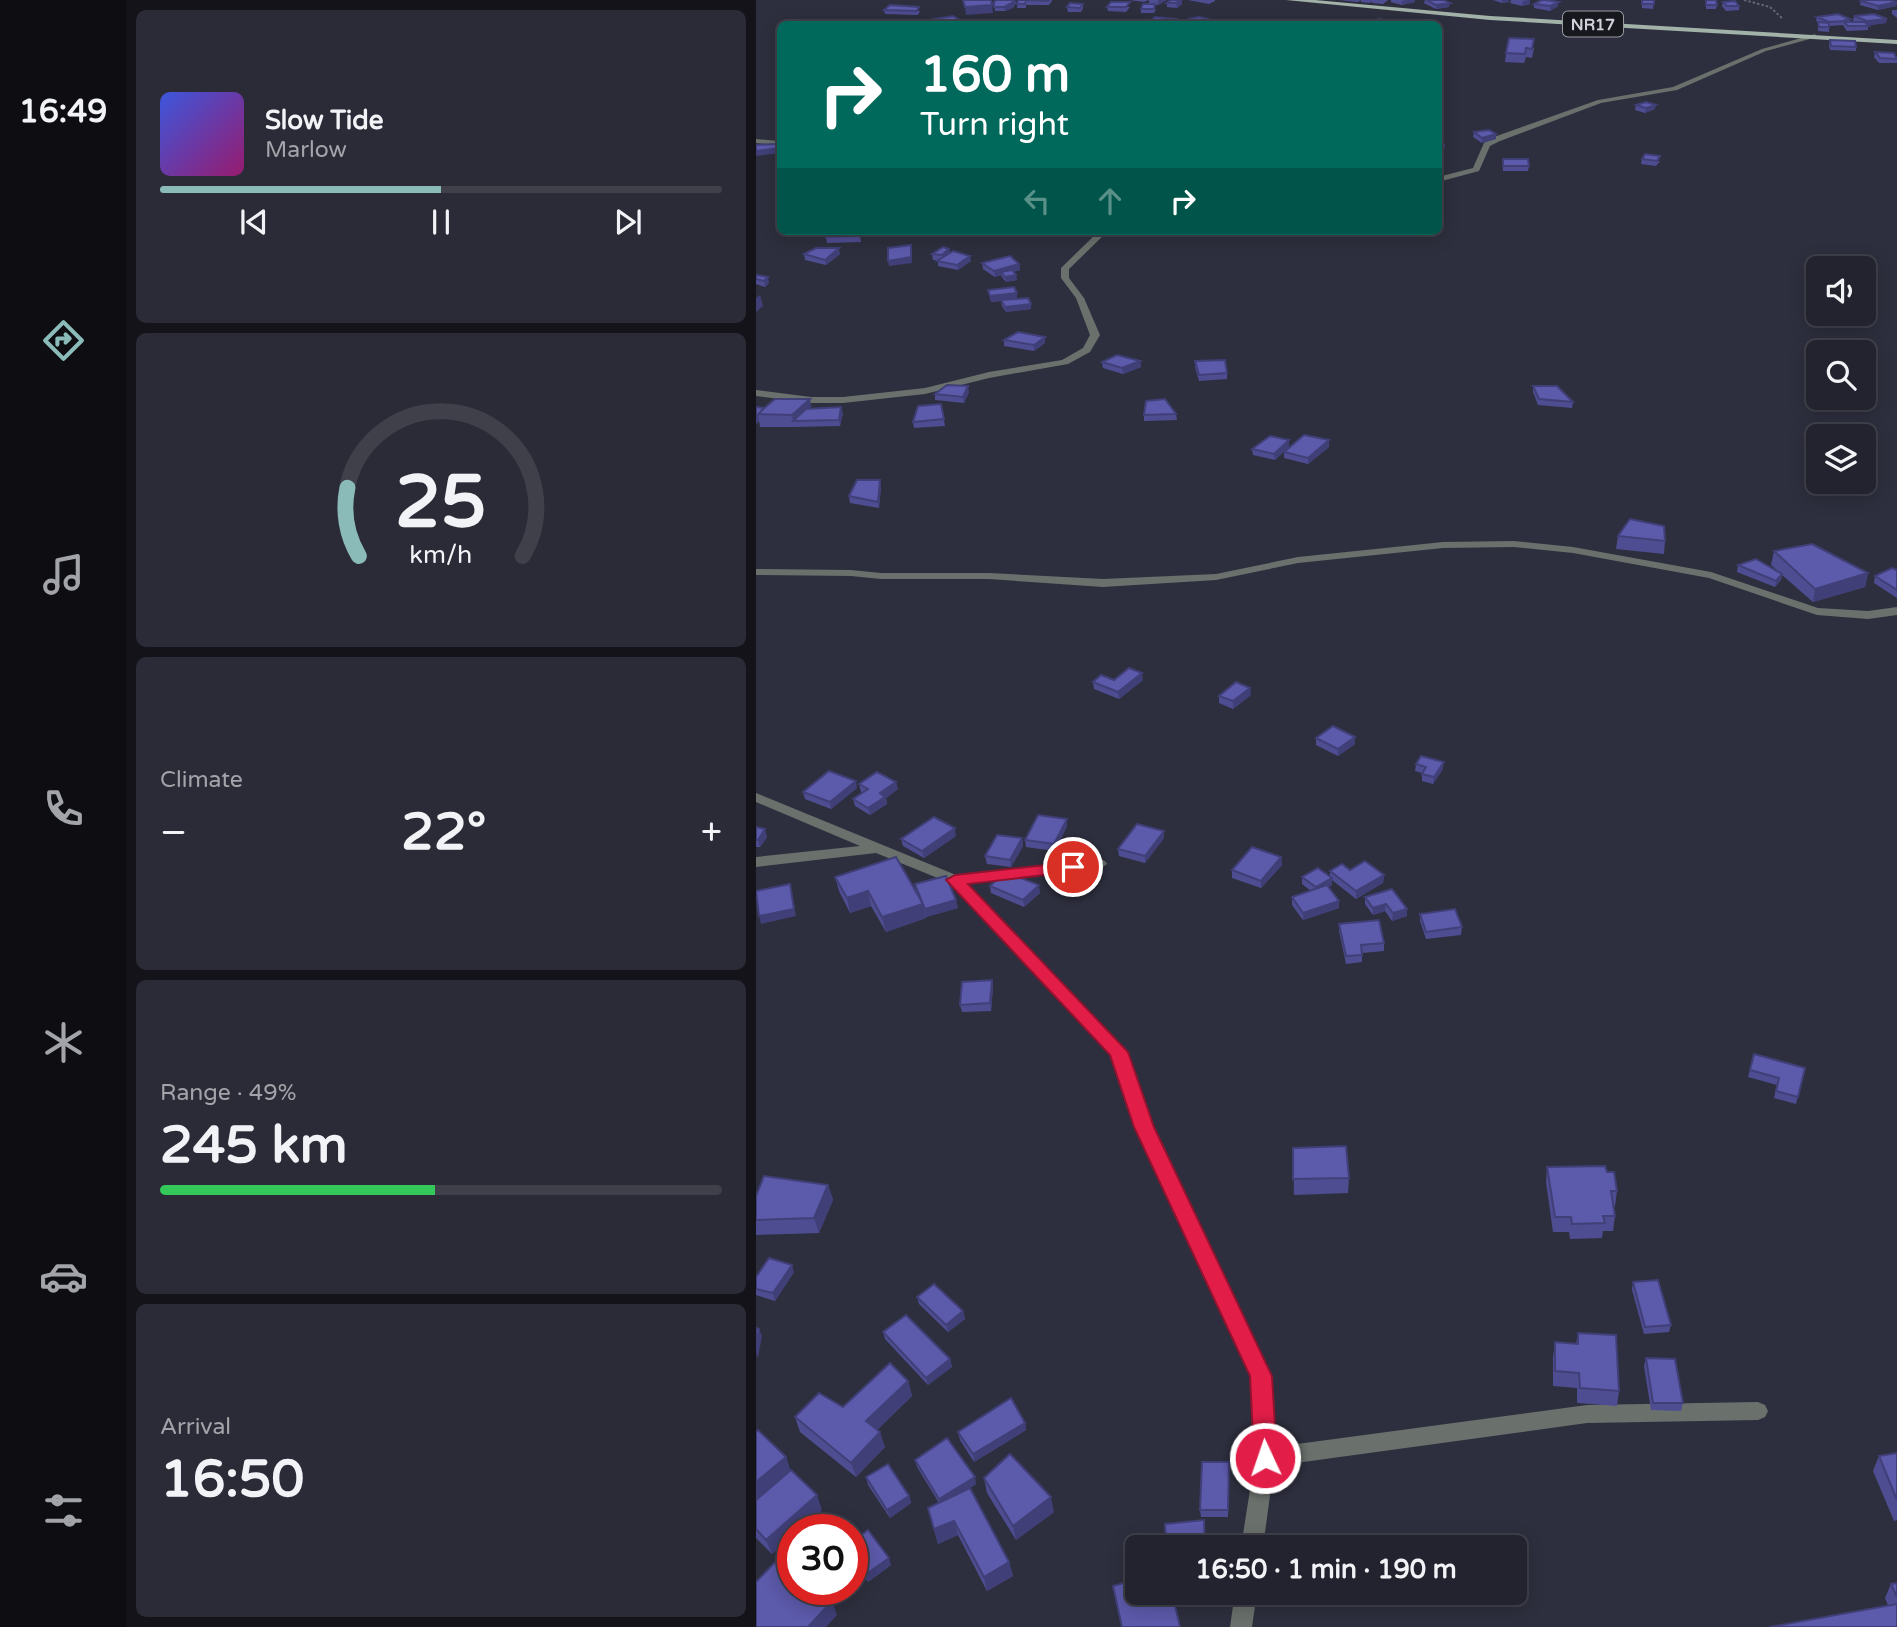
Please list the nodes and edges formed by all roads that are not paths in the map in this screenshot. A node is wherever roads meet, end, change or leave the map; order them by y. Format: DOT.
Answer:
graph roads {
  1 [pos="1290,0"];
  2 [pos="1815,36"];
  3 [pos="1897,42"];
  4 [pos="756,141"];
  5 [pos="777,143"];
  6 [pos="1442,179"];
  7 [pos="1100,235"];
  8 [pos="756,393"];
  9 [pos="756,572"];
  10 [pos="1897,611"];
  11 [pos="756,797"];
  12 [pos="874,848"];
  13 [pos="756,862"];
  14 [pos="1100,864"];
  15 [pos="955,880"];
  16 [pos="1758,1411"];
  17 [pos="1265,1458"];
  18 [pos="1254,1535"];
  19 [pos="1244,1605"];
  20 [pos="1241,1627"];
  1 -- 2 [label="main road, NR17"];
  2 -- 3 [label="main road, NR17"];
  2 -- 6 [label="street"];
  4 -- 5 [label="street"];
  7 -- 8 [label="street"];
  9 -- 10 [label="street"];
  11 -- 12 [label="street"];
  12 -- 13 [label="street"];
  12 -- 15 [label="street"];
  14 -- 15 [label="street"];
  15 -- 17 [label="street"];
  16 -- 17 [label="street"];
  17 -- 18 [label="street"];
  19 -- 20 [label="street"];
}
